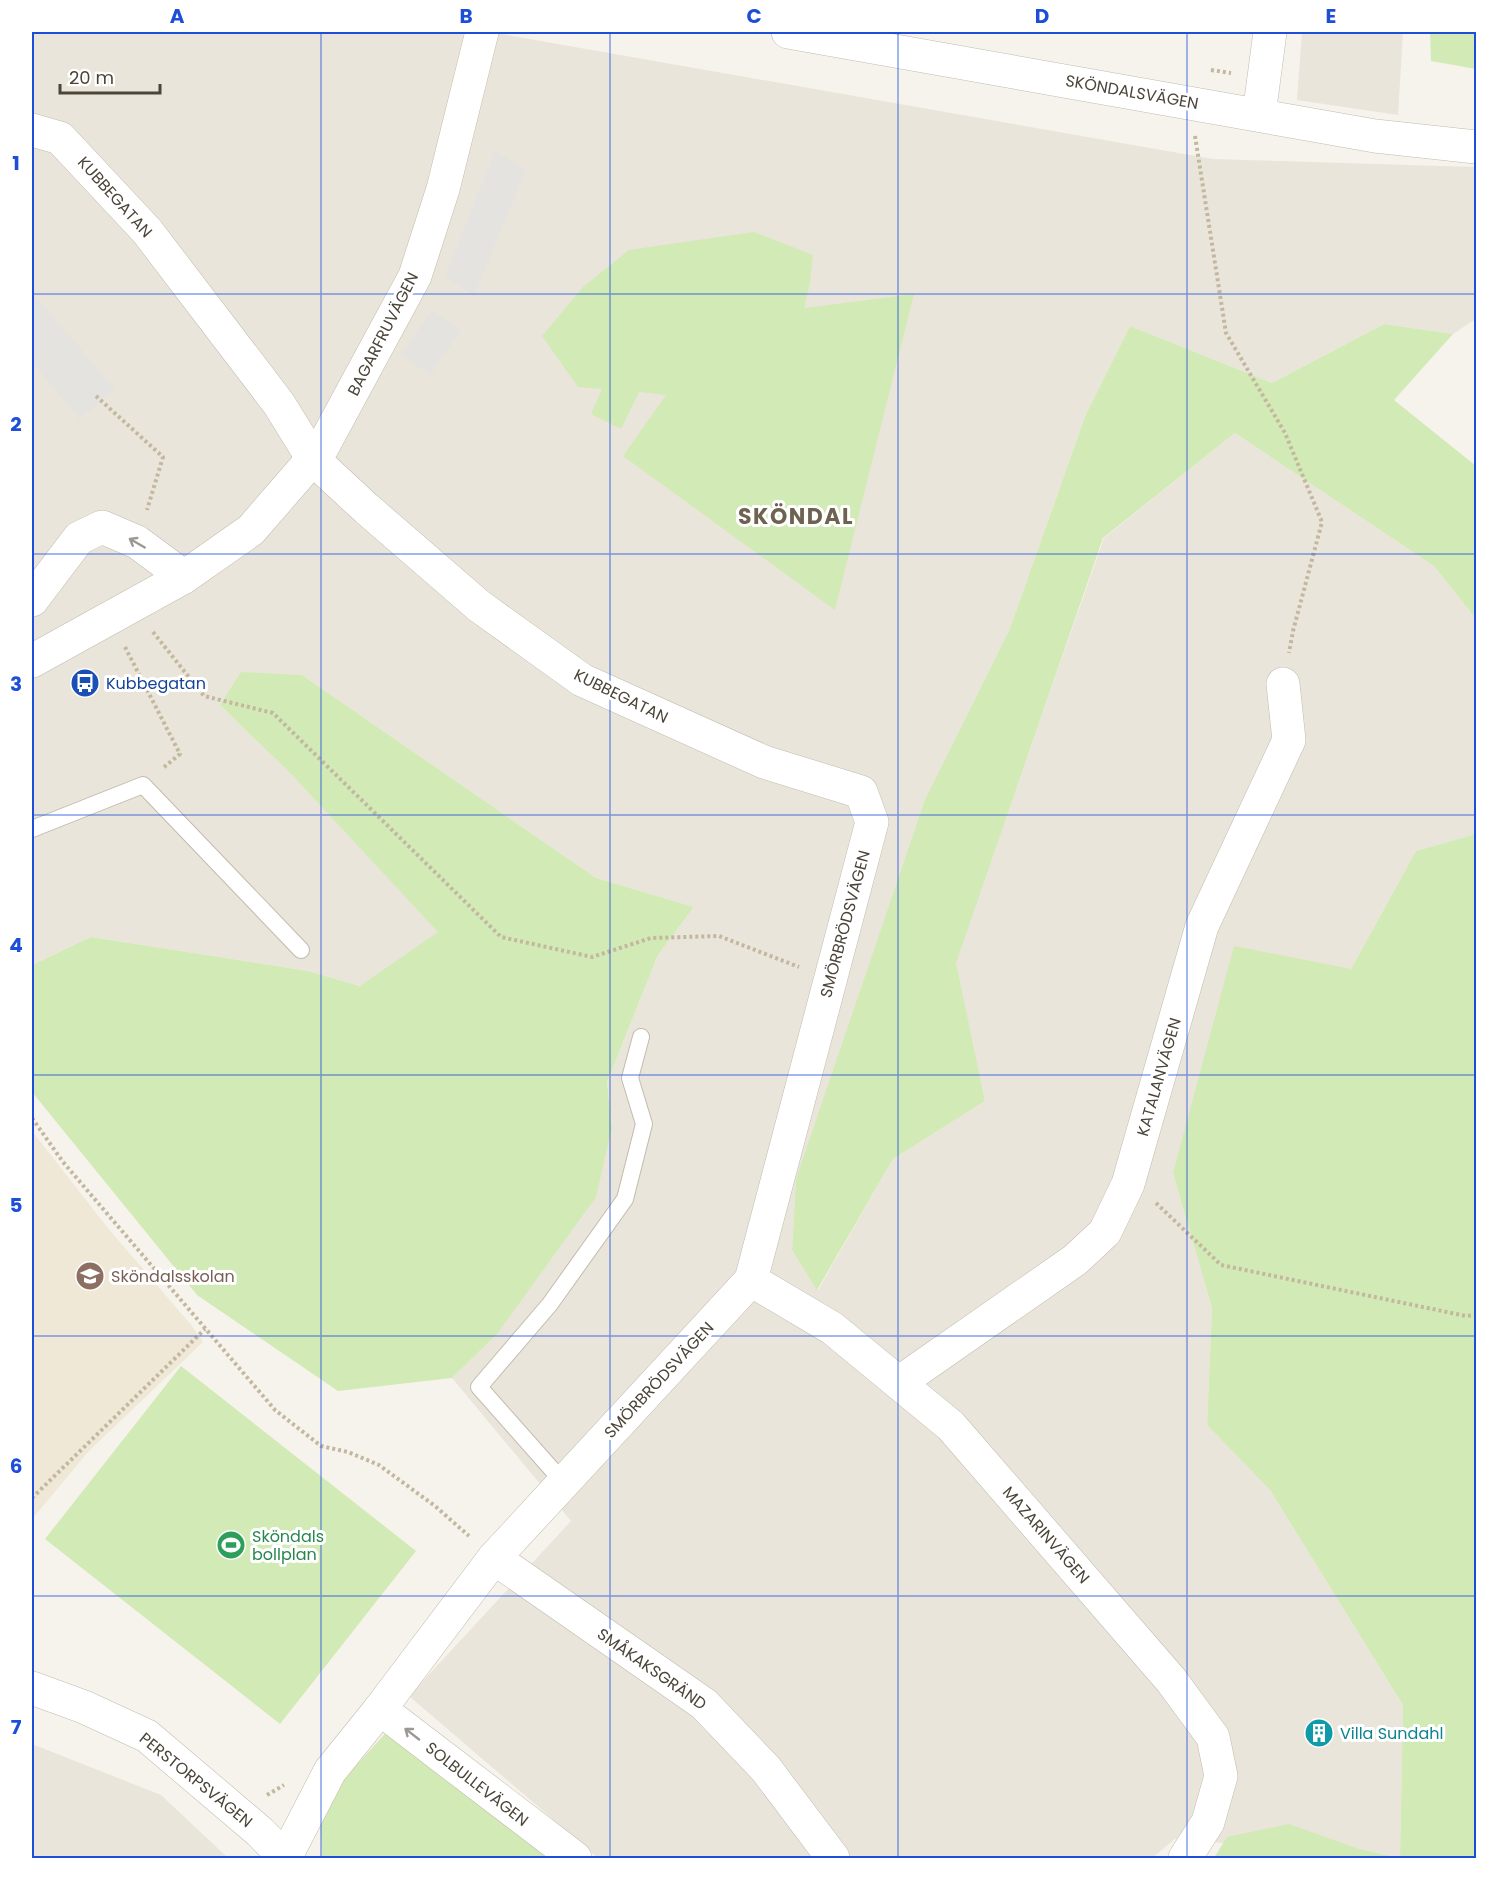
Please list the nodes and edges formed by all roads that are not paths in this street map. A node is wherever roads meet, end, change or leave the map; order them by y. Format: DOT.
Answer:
graph roads {
  1 [pos="482,32"];
  2 [pos="788,32"];
  3 [pos="1270,32"];
  4 [pos="1259,115"];
  5 [pos="32,130"];
  6 [pos="1476,147"];
  7 [pos="313,459"];
  8 [pos="184,577"];
  9 [pos="32,600"];
  10 [pos="32,661"];
  11 [pos="1283,684"];
  12 [pos="872,822"];
  13 [pos="32,829"];
  14 [pos="301,950"];
  15 [pos="641,1037"];
  16 [pos="751,1280"];
  17 [pos="900,1382"];
  18 [pos="564,1483"];
  19 [pos="494,1558"];
  20 [pos="32,1688"];
  21 [pos="380,1709"];
  22 [pos="285,1858"];
  23 [pos="575,1858"];
  24 [pos="833,1858"];
  25 [pos="1185,1858"];
  1 -- 7 [label="street, BAGARFRUVÄGEN"];
  2 -- 4 [label="street, SKÖNDALSVÄGEN"];
  3 -- 4 [label="street"];
  4 -- 6 [label="street, SKÖNDALSVÄGEN"];
  5 -- 7 [label="street, KUBBEGATAN"];
  7 -- 8 [label="street, BAGARFRUVÄGEN"];
  7 -- 12 [label="street, KUBBEGATAN"];
  8 -- 9 [label="street, one-way"];
  8 -- 10 [label="street, BAGARFRUVÄGEN"];
  11 -- 17 [label="street, KATALANVÄGEN"];
  12 -- 16 [label="street, SMÖRBRÖDSVÄGEN"];
  13 -- 14 [label="lane"];
  15 -- 18 [label="lane"];
  16 -- 17 [label="street, MAZARINVÄGEN"];
  16 -- 18 [label="street, SMÖRBRÖDSVÄGEN"];
  17 -- 25 [label="street, MAZARINVÄGEN"];
  18 -- 19 [label="street, SMÖRBRÖDSVÄGEN"];
  19 -- 21 [label="street, SMÖRBRÖDSVÄGEN"];
  19 -- 24 [label="street, SMÅKAKSGRÄND"];
  20 -- 22 [label="street, PERSTORPSVÄGEN"];
  21 -- 22 [label="street, SMÖRBRÖDSVÄGEN"];
  23 -- 21 [label="street, SOLBULLEVÄGEN, one-way"];
}
